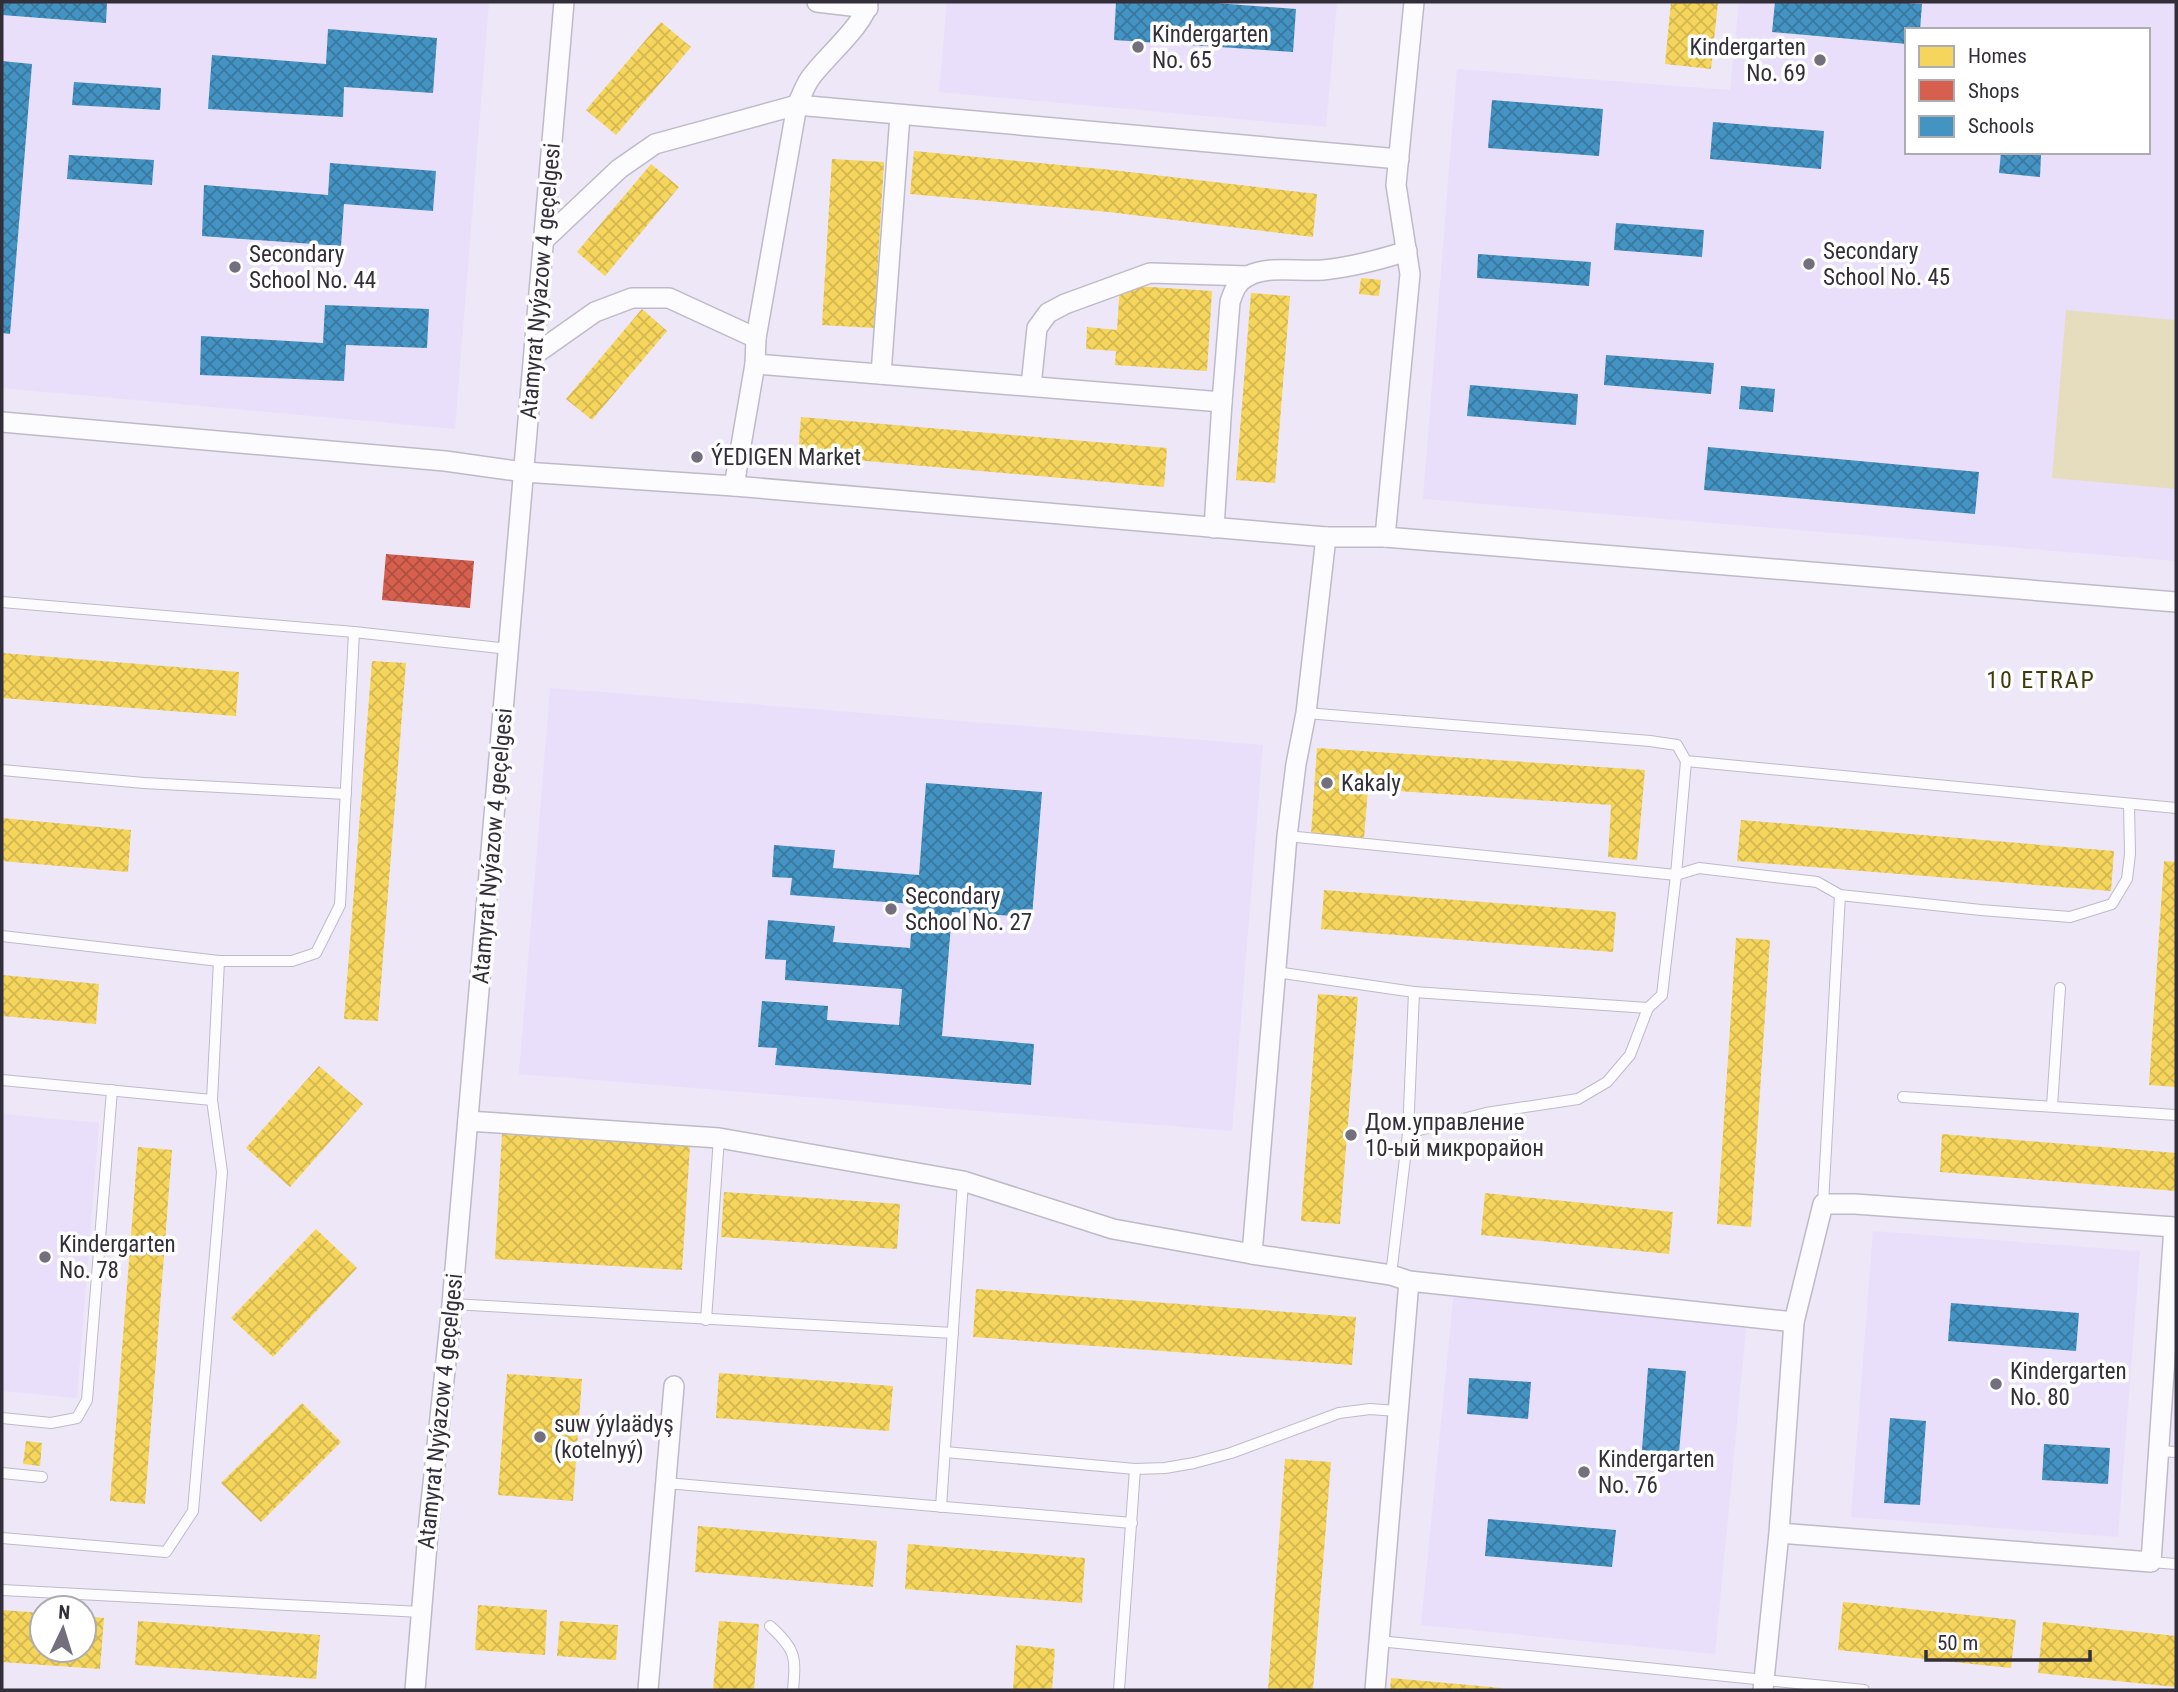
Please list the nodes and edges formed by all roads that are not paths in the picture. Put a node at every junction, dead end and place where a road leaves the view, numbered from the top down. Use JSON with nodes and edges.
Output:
{"nodes":[{"id":1,"x":564,"y":2,"type":"edge"},
{"id":2,"x":817,"y":2,"type":"edge"},
{"id":3,"x":1414,"y":2,"type":"edge"},
{"id":4,"x":868,"y":5,"type":"edge"},
{"id":5,"x":797,"y":106,"type":"junction"},
{"id":6,"x":901,"y":115,"type":"junction"},
{"id":7,"x":1399,"y":159,"type":"junction"},
{"id":8,"x":544,"y":240,"type":"junction"},
{"id":9,"x":1407,"y":251,"type":"junction"},
{"id":10,"x":1249,"y":275,"type":"junction"},
{"id":11,"x":756,"y":338,"type":"junction"},
{"id":12,"x":534,"y":355,"type":"junction"},
{"id":13,"x":755,"y":364,"type":"junction"},
{"id":14,"x":881,"y":374,"type":"junction"},
{"id":15,"x":1031,"y":386,"type":"junction"},
{"id":16,"x":1222,"y":402,"type":"junction"},
{"id":17,"x":2,"y":422,"type":"edge"},
{"id":18,"x":524,"y":472,"type":"junction"},
{"id":19,"x":734,"y":486,"type":"junction"},
{"id":20,"x":1214,"y":528,"type":"junction"},
{"id":21,"x":1326,"y":537,"type":"junction"},
{"id":22,"x":1385,"y":537,"type":"junction"},
{"id":23,"x":2,"y":602,"type":"edge"},
{"id":24,"x":2176,"y":602,"type":"edge"},
{"id":25,"x":354,"y":632,"type":"junction"},
{"id":26,"x":509,"y":649,"type":"junction"},
{"id":27,"x":1306,"y":713,"type":"junction"},
{"id":28,"x":1686,"y":761,"type":"junction"},
{"id":29,"x":2,"y":769,"type":"edge"},
{"id":30,"x":346,"y":794,"type":"junction"},
{"id":31,"x":2129,"y":804,"type":"junction"},
{"id":32,"x":2176,"y":808,"type":"edge"},
{"id":33,"x":1287,"y":836,"type":"junction"},
{"id":34,"x":1676,"y":874,"type":"junction"},
{"id":35,"x":1840,"y":895,"type":"junction"},
{"id":36,"x":2,"y":936,"type":"edge"},
{"id":37,"x":219,"y":961,"type":"junction"},
{"id":38,"x":1276,"y":972,"type":"junction"},
{"id":39,"x":2060,"y":988,"type":"dead end"},
{"id":40,"x":1414,"y":992,"type":"junction"},
{"id":41,"x":1648,"y":1008,"type":"junction"},
{"id":42,"x":2,"y":1080,"type":"edge"},
{"id":43,"x":112,"y":1090,"type":"junction"},
{"id":44,"x":1903,"y":1097,"type":"dead end"},
{"id":45,"x":212,"y":1100,"type":"junction"},
{"id":46,"x":2052,"y":1106,"type":"junction"},
{"id":47,"x":2176,"y":1115,"type":"edge"},
{"id":48,"x":468,"y":1121,"type":"junction"},
{"id":49,"x":1408,"y":1133,"type":"junction"},
{"id":50,"x":719,"y":1138,"type":"junction"},
{"id":51,"x":963,"y":1181,"type":"junction"},
{"id":52,"x":1823,"y":1204,"type":"junction"},
{"id":53,"x":2175,"y":1228,"type":"edge"},
{"id":54,"x":1252,"y":1254,"type":"junction"},
{"id":55,"x":1400,"y":1278,"type":"junction"},
{"id":56,"x":452,"y":1304,"type":"junction"},
{"id":57,"x":706,"y":1320,"type":"junction"},
{"id":58,"x":1794,"y":1322,"type":"junction"},
{"id":59,"x":953,"y":1333,"type":"junction"},
{"id":60,"x":674,"y":1386,"type":"dead end"},
{"id":61,"x":1397,"y":1410,"type":"junction"},
{"id":62,"x":2,"y":1418,"type":"edge"},
{"id":63,"x":2168,"y":1451,"type":"edge"},
{"id":64,"x":945,"y":1452,"type":"junction"},
{"id":65,"x":1135,"y":1469,"type":"junction"},
{"id":66,"x":2,"y":1473,"type":"edge"},
{"id":67,"x":41,"y":1476,"type":"dead end"},
{"id":68,"x":666,"y":1483,"type":"junction"},
{"id":69,"x":941,"y":1507,"type":"junction"},
{"id":70,"x":1132,"y":1523,"type":"junction"},
{"id":71,"x":1779,"y":1533,"type":"junction"},
{"id":72,"x":2,"y":1538,"type":"edge"},
{"id":73,"x":2151,"y":1562,"type":"junction"},
{"id":74,"x":2176,"y":1564,"type":"edge"},
{"id":75,"x":2,"y":1590,"type":"edge"},
{"id":76,"x":421,"y":1612,"type":"junction"},
{"id":77,"x":770,"y":1626,"type":"dead end"},
{"id":78,"x":1379,"y":1641,"type":"junction"},
{"id":79,"x":1764,"y":1685,"type":"edge"},
{"id":80,"x":415,"y":1690,"type":"edge"},
{"id":81,"x":648,"y":1690,"type":"edge"},
{"id":82,"x":793,"y":1690,"type":"edge"},
{"id":83,"x":1119,"y":1690,"type":"edge"},
{"id":84,"x":1375,"y":1690,"type":"edge"},
{"id":85,"x":1864,"y":1690,"type":"edge"}],
"edges":[{"from":1,"to":8,"type":"street","name":"Atamyrat Nyýazow 4 geçelgesi"},
{"from":2,"to":4,"type":"street"},
{"from":3,"to":7,"type":"street"},
{"from":4,"to":5,"type":"street"},
{"from":5,"to":6,"type":"street"},
{"from":5,"to":8,"type":"street"},
{"from":5,"to":11,"type":"street"},
{"from":6,"to":7,"type":"street"},
{"from":6,"to":14,"type":"street"},
{"from":7,"to":9,"type":"street"},
{"from":8,"to":12,"type":"street","name":"Atamyrat Nyýazow 4 geçelgesi"},
{"from":9,"to":10,"type":"street"},
{"from":9,"to":22,"type":"street"},
{"from":10,"to":15,"type":"street"},
{"from":10,"to":16,"type":"street"},
{"from":11,"to":12,"type":"street"},
{"from":11,"to":13,"type":"street"},
{"from":12,"to":18,"type":"street","name":"Atamyrat Nyýazow 4 geçelgesi"},
{"from":13,"to":14,"type":"street"},
{"from":13,"to":19,"type":"street"},
{"from":14,"to":15,"type":"street"},
{"from":15,"to":16,"type":"street"},
{"from":16,"to":20,"type":"street"},
{"from":17,"to":18,"type":"street"},
{"from":18,"to":19,"type":"street"},
{"from":18,"to":26,"type":"street","name":"Atamyrat Nyýazow 4 geçelgesi"},
{"from":19,"to":20,"type":"street"},
{"from":20,"to":21,"type":"street"},
{"from":21,"to":22,"type":"street"},
{"from":21,"to":27,"type":"street"},
{"from":22,"to":24,"type":"street"},
{"from":23,"to":25,"type":"lane"},
{"from":25,"to":26,"type":"lane"},
{"from":25,"to":30,"type":"lane"},
{"from":26,"to":48,"type":"street","name":"Atamyrat Nyýazow 4 geçelgesi"},
{"from":27,"to":28,"type":"lane"},
{"from":27,"to":33,"type":"street"},
{"from":28,"to":31,"type":"lane"},
{"from":28,"to":34,"type":"lane"},
{"from":29,"to":30,"type":"lane"},
{"from":30,"to":37,"type":"lane"},
{"from":31,"to":32,"type":"lane"},
{"from":31,"to":35,"type":"lane"},
{"from":33,"to":34,"type":"lane"},
{"from":33,"to":38,"type":"street"},
{"from":34,"to":35,"type":"lane"},
{"from":34,"to":41,"type":"lane"},
{"from":35,"to":52,"type":"lane"},
{"from":36,"to":37,"type":"lane"},
{"from":37,"to":45,"type":"lane"},
{"from":38,"to":40,"type":"lane"},
{"from":38,"to":54,"type":"street"},
{"from":39,"to":46,"type":"lane"},
{"from":40,"to":41,"type":"lane"},
{"from":40,"to":49,"type":"lane"},
{"from":41,"to":49,"type":"lane"},
{"from":42,"to":43,"type":"lane"},
{"from":43,"to":45,"type":"lane"},
{"from":43,"to":62,"type":"lane"},
{"from":44,"to":46,"type":"lane"},
{"from":45,"to":72,"type":"lane"},
{"from":46,"to":47,"type":"lane"},
{"from":48,"to":50,"type":"street"},
{"from":48,"to":56,"type":"street","name":"Atamyrat Nyýazow 4 geçelgesi"},
{"from":49,"to":55,"type":"lane"},
{"from":50,"to":51,"type":"street"},
{"from":50,"to":57,"type":"lane"},
{"from":51,"to":54,"type":"street"},
{"from":51,"to":59,"type":"lane"},
{"from":52,"to":53,"type":"street"},
{"from":52,"to":58,"type":"street"},
{"from":53,"to":63,"type":"street"},
{"from":54,"to":55,"type":"street"},
{"from":55,"to":58,"type":"street"},
{"from":55,"to":61,"type":"street"},
{"from":56,"to":57,"type":"lane"},
{"from":56,"to":76,"type":"street","name":"Atamyrat Nyýazow 4 geçelgesi"},
{"from":57,"to":59,"type":"lane"},
{"from":58,"to":71,"type":"street"},
{"from":59,"to":64,"type":"lane"},
{"from":60,"to":68,"type":"street"},
{"from":61,"to":65,"type":"lane"},
{"from":61,"to":78,"type":"street"},
{"from":63,"to":73,"type":"street"},
{"from":64,"to":65,"type":"lane"},
{"from":64,"to":69,"type":"lane"},
{"from":65,"to":70,"type":"lane"},
{"from":66,"to":67,"type":"lane"},
{"from":68,"to":69,"type":"lane"},
{"from":68,"to":81,"type":"street"},
{"from":69,"to":70,"type":"lane"},
{"from":70,"to":83,"type":"lane"},
{"from":71,"to":73,"type":"street"},
{"from":71,"to":79,"type":"street"},
{"from":73,"to":74,"type":"lane"},
{"from":75,"to":76,"type":"lane"},
{"from":76,"to":80,"type":"street","name":"Atamyrat Nyýazow 4 geçelgesi"},
{"from":77,"to":82,"type":"lane"},
{"from":78,"to":79,"type":"lane"},
{"from":78,"to":84,"type":"street"},
{"from":79,"to":85,"type":"lane"}]}
